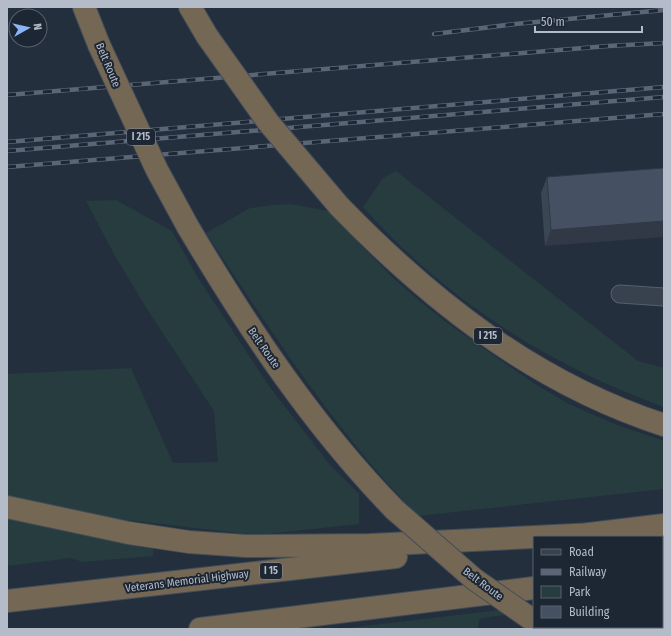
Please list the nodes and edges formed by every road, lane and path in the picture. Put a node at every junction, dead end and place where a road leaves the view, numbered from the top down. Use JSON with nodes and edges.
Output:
{"nodes":[{"id":1,"x":84,"y":7,"type":"edge"},
{"id":2,"x":190,"y":7,"type":"edge"},
{"id":3,"x":620,"y":294,"type":"dead end"},
{"id":4,"x":664,"y":296,"type":"edge"},
{"id":5,"x":664,"y":425,"type":"edge"},
{"id":6,"x":7,"y":507,"type":"edge"},
{"id":7,"x":664,"y":525,"type":"edge"},
{"id":8,"x":595,"y":534,"type":"junction"},
{"id":9,"x":554,"y":536,"type":"edge"},
{"id":10,"x":577,"y":536,"type":"edge"},
{"id":11,"x":533,"y":537,"type":"edge"},
{"id":12,"x":533,"y":541,"type":"edge"},
{"id":13,"x":533,"y":588,"type":"edge"},
{"id":14,"x":7,"y":602,"type":"edge"},
{"id":15,"x":533,"y":620,"type":"edge"},
{"id":16,"x":200,"y":629,"type":"edge"}],
"edges":[{"from":1,"to":15,"type":"highway","name":"Belt Route","number":"I 215","bridge":true},
{"from":2,"to":5,"type":"highway","number":"I 215","bridge":true},
{"from":3,"to":4,"type":"lane"},
{"from":6,"to":11,"type":"highway"},
{"from":7,"to":8,"type":"highway"},
{"from":8,"to":9,"type":"highway"},
{"from":8,"to":10,"type":"highway"},
{"from":12,"to":14,"type":"highway","name":"Veterans Memorial Highway","number":"I 15"},
{"from":13,"to":16,"type":"highway"}]}
